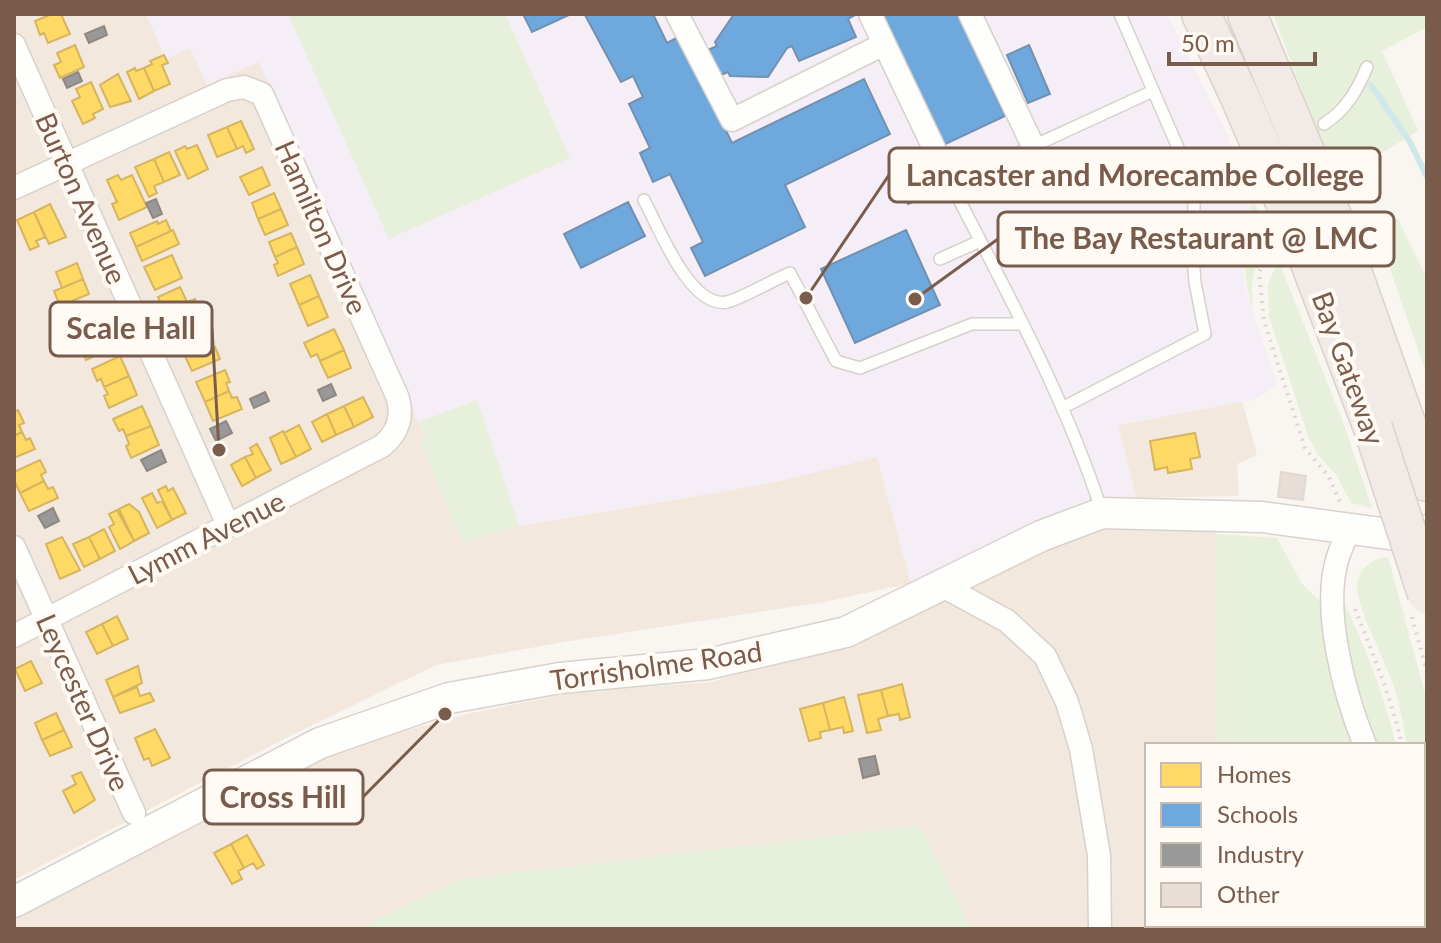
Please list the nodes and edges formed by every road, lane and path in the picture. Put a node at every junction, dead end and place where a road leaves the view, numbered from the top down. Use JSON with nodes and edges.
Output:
{"nodes":[{"id":1,"x":677,"y":14,"type":"edge"},
{"id":2,"x":870,"y":14,"type":"edge"},
{"id":3,"x":970,"y":14,"type":"edge"},
{"id":4,"x":1120,"y":14,"type":"edge"},
{"id":5,"x":1201,"y":14,"type":"edge"},
{"id":6,"x":1247,"y":14,"type":"edge"},
{"id":7,"x":884,"y":44,"type":"junction"},
{"id":8,"x":14,"y":45,"type":"edge"},
{"id":9,"x":1367,"y":67,"type":"dead end"},
{"id":10,"x":1153,"y":91,"type":"junction"},
{"id":11,"x":1324,"y":124,"type":"dead end"},
{"id":12,"x":1033,"y":146,"type":"junction"},
{"id":13,"x":1237,"y":162,"type":"dead end"},
{"id":14,"x":66,"y":164,"type":"junction"},
{"id":15,"x":1192,"y":177,"type":"junction"},
{"id":16,"x":951,"y":184,"type":"junction"},
{"id":17,"x":14,"y":188,"type":"edge"},
{"id":18,"x":644,"y":200,"type":"dead end"},
{"id":19,"x":980,"y":241,"type":"junction"},
{"id":20,"x":1283,"y":251,"type":"dead end"},
{"id":21,"x":940,"y":259,"type":"dead end"},
{"id":22,"x":1021,"y":324,"type":"junction"},
{"id":23,"x":1062,"y":408,"type":"junction"},
{"id":24,"x":393,"y":433,"type":"joint"},
{"id":25,"x":1427,"y":482,"type":"edge"},
{"id":26,"x":1102,"y":513,"type":"junction"},
{"id":27,"x":228,"y":525,"type":"junction"},
{"id":28,"x":1357,"y":530,"type":"junction"},
{"id":29,"x":1427,"y":530,"type":"edge"},
{"id":30,"x":14,"y":547,"type":"edge"},
{"id":31,"x":941,"y":585,"type":"junction"},
{"id":32,"x":1351,"y":599,"type":"dead end"},
{"id":33,"x":1418,"y":599,"type":"edge"},
{"id":34,"x":47,"y":620,"type":"junction"},
{"id":35,"x":14,"y":636,"type":"edge"},
{"id":36,"x":1427,"y":672,"type":"edge"},
{"id":37,"x":1364,"y":743,"type":"edge"},
{"id":38,"x":1402,"y":743,"type":"edge"},
{"id":39,"x":134,"y":813,"type":"dead end"},
{"id":40,"x":14,"y":902,"type":"edge"},
{"id":41,"x":1100,"y":929,"type":"edge"}],
"edges":[{"from":1,"to":7,"type":"street"},
{"from":2,"to":7,"type":"street"},
{"from":3,"to":12,"type":"street"},
{"from":4,"to":10,"type":"lane"},
{"from":5,"to":33,"type":"highway","name":"Bay Gateway","bridge":true},
{"from":6,"to":25,"type":"highway","name":"Bay Gateway"},
{"from":7,"to":16,"type":"street"},
{"from":8,"to":14,"type":"street","name":"Burton Avenue"},
{"from":9,"to":11,"type":"lane"},
{"from":10,"to":12,"type":"lane"},
{"from":10,"to":15,"type":"lane"},
{"from":12,"to":16,"type":"lane"},
{"from":13,"to":15,"type":"lane"},
{"from":14,"to":17,"type":"street"},
{"from":14,"to":24,"type":"street","name":"Hamilton Drive"},
{"from":14,"to":27,"type":"street","name":"Burton Avenue"},
{"from":15,"to":23,"type":"lane"},
{"from":16,"to":19,"type":"lane"},
{"from":18,"to":22,"type":"lane"},
{"from":19,"to":21,"type":"lane"},
{"from":19,"to":22,"type":"lane"},
{"from":20,"to":28,"type":"path"},
{"from":22,"to":23,"type":"lane"},
{"from":23,"to":26,"type":"lane"},
{"from":24,"to":27,"type":"street","name":"Lymm Avenue"},
{"from":26,"to":28,"type":"main road","name":"Torrisholme Road"},
{"from":26,"to":31,"type":"main road","name":"Torrisholme Road"},
{"from":27,"to":34,"type":"street","name":"Lymm Avenue"},
{"from":28,"to":29,"type":"main road","name":"Torrisholme Road"},
{"from":28,"to":37,"type":"street"},
{"from":30,"to":34,"type":"street","name":"Leycester Drive"},
{"from":31,"to":40,"type":"main road","name":"Torrisholme Road"},
{"from":31,"to":41,"type":"street"},
{"from":32,"to":38,"type":"path"},
{"from":33,"to":36,"type":"path"},
{"from":34,"to":35,"type":"street","name":"Lymm Avenue"},
{"from":34,"to":39,"type":"street","name":"Leycester Drive"}]}
